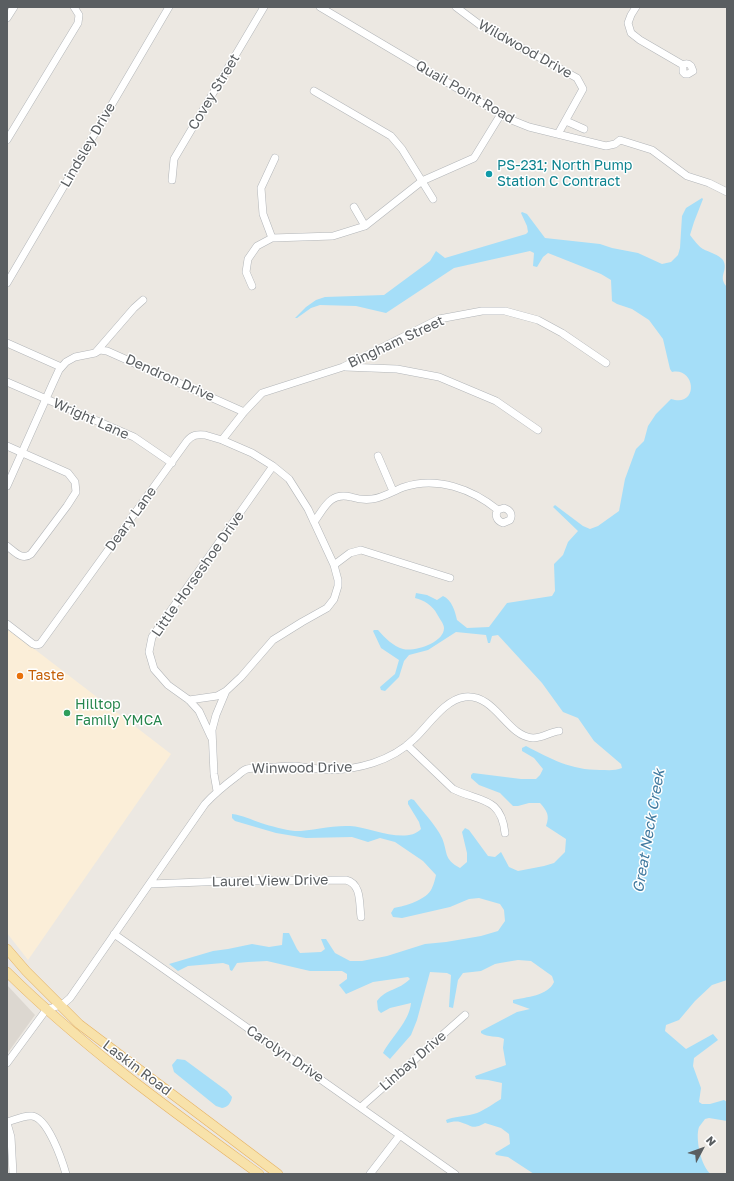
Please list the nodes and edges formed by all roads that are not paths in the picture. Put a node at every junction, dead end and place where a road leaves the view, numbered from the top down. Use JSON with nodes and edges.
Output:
{"nodes":[{"id":1,"x":14,"y":7,"type":"edge"},
{"id":2,"x":74,"y":7,"type":"edge"},
{"id":3,"x":170,"y":7,"type":"edge"},
{"id":4,"x":264,"y":7,"type":"edge"},
{"id":5,"x":320,"y":7,"type":"edge"},
{"id":6,"x":456,"y":7,"type":"edge"},
{"id":7,"x":636,"y":7,"type":"edge"},
{"id":8,"x":7,"y":18,"type":"edge"},
{"id":9,"x":683,"y":65,"type":"dead end"},
{"id":10,"x":314,"y":91,"type":"dead end"},
{"id":11,"x":501,"y":114,"type":"junction"},
{"id":12,"x":566,"y":121,"type":"junction"},
{"id":13,"x":584,"y":130,"type":"dead end"},
{"id":14,"x":558,"y":134,"type":"junction"},
{"id":15,"x":7,"y":140,"type":"edge"},
{"id":16,"x":275,"y":158,"type":"dead end"},
{"id":17,"x":172,"y":180,"type":"dead end"},
{"id":18,"x":422,"y":181,"type":"junction"},
{"id":19,"x":727,"y":192,"type":"edge"},
{"id":20,"x":433,"y":200,"type":"dead end"},
{"id":21,"x":354,"y":207,"type":"dead end"},
{"id":22,"x":366,"y":226,"type":"junction"},
{"id":23,"x":272,"y":238,"type":"junction"},
{"id":24,"x":7,"y":284,"type":"edge"},
{"id":25,"x":252,"y":286,"type":"dead end"},
{"id":26,"x":143,"y":300,"type":"dead end"},
{"id":27,"x":7,"y":343,"type":"edge"},
{"id":28,"x":95,"y":352,"type":"junction"},
{"id":29,"x":606,"y":363,"type":"dead end"},
{"id":30,"x":61,"y":367,"type":"junction"},
{"id":31,"x":343,"y":367,"type":"junction"},
{"id":32,"x":7,"y":382,"type":"edge"},
{"id":33,"x":46,"y":398,"type":"junction"},
{"id":34,"x":244,"y":412,"type":"junction"},
{"id":35,"x":538,"y":430,"type":"dead end"},
{"id":36,"x":222,"y":440,"type":"junction"},
{"id":37,"x":7,"y":446,"type":"edge"},
{"id":38,"x":22,"y":453,"type":"junction"},
{"id":39,"x":378,"y":456,"type":"dead end"},
{"id":40,"x":172,"y":463,"type":"junction"},
{"id":41,"x":273,"y":466,"type":"junction"},
{"id":42,"x":7,"y":486,"type":"edge"},
{"id":43,"x":393,"y":491,"type":"junction"},
{"id":44,"x":498,"y":510,"type":"dead end"},
{"id":45,"x":314,"y":522,"type":"junction"},
{"id":46,"x":7,"y":546,"type":"edge"},
{"id":47,"x":334,"y":565,"type":"junction"},
{"id":48,"x":450,"y":578,"type":"dead end"},
{"id":49,"x":7,"y":624,"type":"edge"},
{"id":50,"x":226,"y":691,"type":"junction"},
{"id":51,"x":189,"y":700,"type":"junction"},
{"id":52,"x":559,"y":731,"type":"dead end"},
{"id":53,"x":212,"y":739,"type":"junction"},
{"id":54,"x":407,"y":745,"type":"junction"},
{"id":55,"x":217,"y":791,"type":"junction"},
{"id":56,"x":505,"y":833,"type":"dead end"},
{"id":57,"x":150,"y":884,"type":"junction"},
{"id":58,"x":361,"y":917,"type":"dead end"},
{"id":59,"x":114,"y":934,"type":"junction"},
{"id":60,"x":7,"y":949,"type":"edge"},
{"id":61,"x":7,"y":972,"type":"edge"},
{"id":62,"x":61,"y":1006,"type":"junction"},
{"id":63,"x":46,"y":1010,"type":"junction"},
{"id":64,"x":465,"y":1015,"type":"dead end"},
{"id":65,"x":7,"y":1063,"type":"edge"},
{"id":66,"x":361,"y":1107,"type":"junction"},
{"id":67,"x":7,"y":1123,"type":"edge"},
{"id":68,"x":219,"y":1130,"type":"junction"},
{"id":69,"x":400,"y":1135,"type":"junction"},
{"id":70,"x":212,"y":1140,"type":"junction"},
{"id":71,"x":10,"y":1157,"type":"edge"},
{"id":72,"x":13,"y":1174,"type":"edge"},
{"id":73,"x":66,"y":1174,"type":"edge"},
{"id":74,"x":259,"y":1174,"type":"edge"},
{"id":75,"x":278,"y":1174,"type":"edge"},
{"id":76,"x":370,"y":1174,"type":"edge"},
{"id":77,"x":455,"y":1174,"type":"edge"}],
"edges":[{"from":1,"to":8,"type":"street"},
{"from":2,"to":15,"type":"street"},
{"from":3,"to":24,"type":"street","name":"Lindsley Drive"},
{"from":4,"to":17,"type":"street","name":"Covey Street"},
{"from":5,"to":11,"type":"street","name":"Quail Point Road"},
{"from":6,"to":12,"type":"street","name":"Wildwood Drive"},
{"from":7,"to":9,"type":"street"},
{"from":10,"to":18,"type":"street"},
{"from":11,"to":14,"type":"street","name":"Quail Point Road"},
{"from":11,"to":18,"type":"street"},
{"from":12,"to":13,"type":"street"},
{"from":12,"to":14,"type":"street"},
{"from":14,"to":19,"type":"street","name":"Quail Point Road"},
{"from":16,"to":23,"type":"street"},
{"from":18,"to":20,"type":"street"},
{"from":18,"to":22,"type":"street"},
{"from":21,"to":22,"type":"street"},
{"from":22,"to":23,"type":"street"},
{"from":23,"to":25,"type":"street"},
{"from":26,"to":28,"type":"street"},
{"from":27,"to":30,"type":"street"},
{"from":28,"to":30,"type":"street"},
{"from":28,"to":34,"type":"street","name":"Dendron Drive"},
{"from":29,"to":31,"type":"street","name":"Bingham Street"},
{"from":30,"to":33,"type":"street"},
{"from":31,"to":34,"type":"street","name":"Bingham Street"},
{"from":31,"to":35,"type":"street"},
{"from":32,"to":33,"type":"street","name":"Wright Lane"},
{"from":33,"to":38,"type":"street"},
{"from":33,"to":40,"type":"street","name":"Wright Lane"},
{"from":34,"to":36,"type":"street","name":"Bingham Street"},
{"from":36,"to":40,"type":"street","name":"Deary Lane"},
{"from":36,"to":41,"type":"street"},
{"from":37,"to":38,"type":"street"},
{"from":38,"to":42,"type":"street"},
{"from":38,"to":46,"type":"street"},
{"from":39,"to":43,"type":"street"},
{"from":40,"to":49,"type":"street","name":"Deary Lane"},
{"from":41,"to":45,"type":"street"},
{"from":41,"to":51,"type":"street","name":"Little Horseshoe Drive"},
{"from":43,"to":44,"type":"street"},
{"from":43,"to":45,"type":"street"},
{"from":45,"to":47,"type":"street"},
{"from":47,"to":48,"type":"street"},
{"from":47,"to":50,"type":"street"},
{"from":50,"to":51,"type":"street"},
{"from":50,"to":53,"type":"street"},
{"from":51,"to":53,"type":"street","name":"Little Horseshoe Drive"},
{"from":52,"to":54,"type":"street","name":"Winwood Drive"},
{"from":53,"to":55,"type":"street"},
{"from":54,"to":55,"type":"street","name":"Winwood Drive"},
{"from":54,"to":56,"type":"street"},
{"from":55,"to":57,"type":"street","name":"Winwood Drive"},
{"from":57,"to":58,"type":"street","name":"Laurel View Drive"},
{"from":57,"to":59,"type":"street","name":"Winwood Drive"},
{"from":59,"to":62,"type":"street","name":"Winwood Drive"},
{"from":59,"to":66,"type":"street","name":"Carolyn Drive"},
{"from":60,"to":62,"type":"main road","name":"Laskin Road"},
{"from":61,"to":63,"type":"main road","name":"Laskin Road"},
{"from":62,"to":63,"type":"street"},
{"from":62,"to":68,"type":"main road","name":"Laskin Road"},
{"from":63,"to":65,"type":"street"},
{"from":63,"to":70,"type":"main road","name":"Laskin Road"},
{"from":64,"to":66,"type":"street","name":"Linbay Drive"},
{"from":66,"to":69,"type":"street","name":"Carolyn Drive"},
{"from":67,"to":71,"type":"street"},
{"from":67,"to":73,"type":"street"},
{"from":68,"to":70,"type":"main road"},
{"from":68,"to":75,"type":"main road","name":"Laskin Road"},
{"from":69,"to":76,"type":"street"},
{"from":69,"to":77,"type":"street","name":"Carolyn Drive"},
{"from":70,"to":74,"type":"main road","name":"Laskin Road"},
{"from":71,"to":72,"type":"street"}]}
